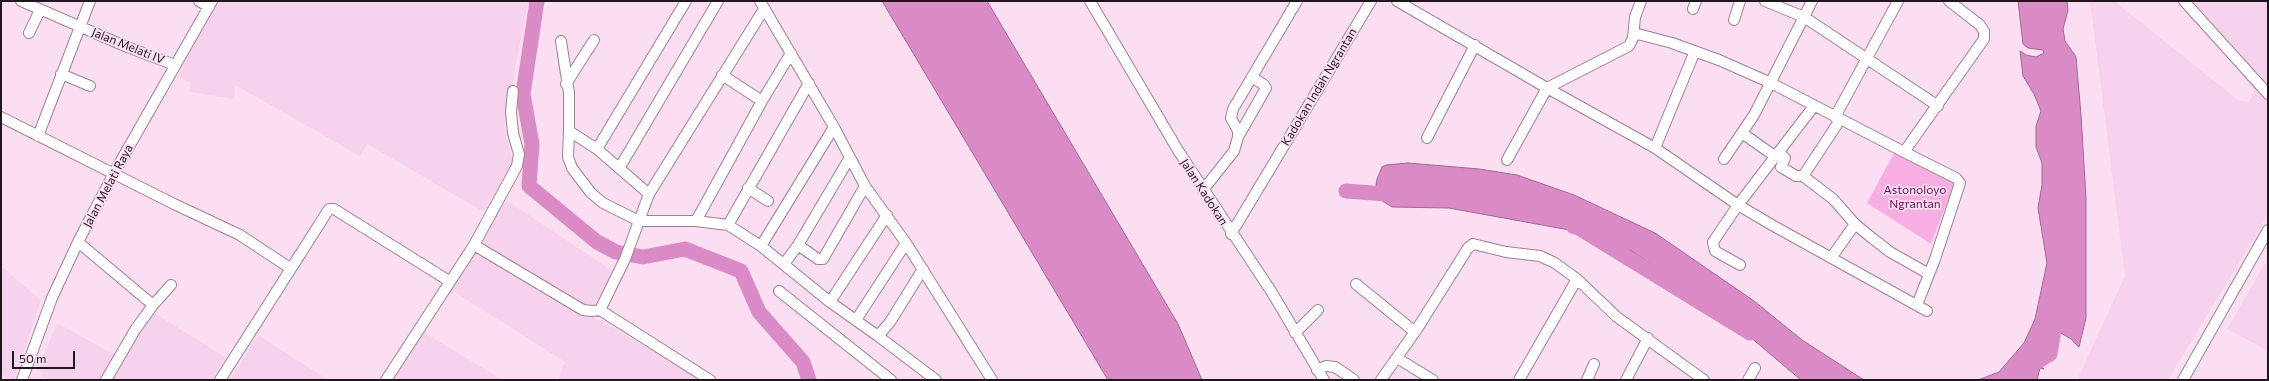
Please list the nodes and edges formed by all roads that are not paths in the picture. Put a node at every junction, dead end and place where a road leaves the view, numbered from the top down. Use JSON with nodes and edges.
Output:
{"nodes":[{"id":1,"x":21,"y":1,"type":"edge"},
{"id":2,"x":90,"y":1,"type":"edge"},
{"id":3,"x":199,"y":1,"type":"edge"},
{"id":4,"x":686,"y":1,"type":"edge"},
{"id":5,"x":718,"y":1,"type":"edge"},
{"id":6,"x":1090,"y":1,"type":"edge"},
{"id":7,"x":1297,"y":1,"type":"edge"},
{"id":8,"x":1371,"y":1,"type":"edge"},
{"id":9,"x":1397,"y":1,"type":"edge"},
{"id":10,"x":1641,"y":1,"type":"edge"},
{"id":11,"x":1740,"y":1,"type":"edge"},
{"id":12,"x":1765,"y":1,"type":"edge"},
{"id":13,"x":1812,"y":1,"type":"edge"},
{"id":14,"x":1898,"y":1,"type":"edge"},
{"id":15,"x":1949,"y":1,"type":"edge"},
{"id":16,"x":2184,"y":1,"type":"edge"},
{"id":17,"x":210,"y":4,"type":"edge"},
{"id":18,"x":762,"y":5,"type":"edge"},
{"id":19,"x":40,"y":10,"type":"junction"},
{"id":20,"x":1804,"y":17,"type":"junction"},
{"id":21,"x":1734,"y":20,"type":"dead end"},
{"id":22,"x":80,"y":26,"type":"junction"},
{"id":23,"x":29,"y":33,"type":"dead end"},
{"id":24,"x":1634,"y":33,"type":"junction"},
{"id":25,"x":594,"y":40,"type":"dead end"},
{"id":26,"x":561,"y":41,"type":"dead end"},
{"id":27,"x":1475,"y":45,"type":"junction"},
{"id":28,"x":1695,"y":51,"type":"junction"},
{"id":29,"x":791,"y":54,"type":"junction"},
{"id":30,"x":1867,"y":57,"type":"junction"},
{"id":31,"x":176,"y":66,"type":"junction"},
{"id":32,"x":60,"y":74,"type":"junction"},
{"id":33,"x":722,"y":75,"type":"junction"},
{"id":34,"x":1252,"y":77,"type":"junction"},
{"id":35,"x":809,"y":83,"type":"junction"},
{"id":36,"x":1771,"y":83,"type":"junction"},
{"id":37,"x":566,"y":84,"type":"junction"},
{"id":38,"x":90,"y":86,"type":"dead end"},
{"id":39,"x":1547,"y":88,"type":"junction"},
{"id":40,"x":513,"y":91,"type":"dead end"},
{"id":41,"x":2268,"y":94,"type":"edge"},
{"id":42,"x":762,"y":101,"type":"junction"},
{"id":43,"x":1814,"y":106,"type":"junction"},
{"id":44,"x":1938,"y":106,"type":"junction"},
{"id":45,"x":1,"y":117,"type":"edge"},
{"id":46,"x":1838,"y":119,"type":"junction"},
{"id":47,"x":834,"y":127,"type":"junction"},
{"id":48,"x":569,"y":130,"type":"junction"},
{"id":49,"x":1742,"y":134,"type":"junction"},
{"id":50,"x":38,"y":136,"type":"junction"},
{"id":51,"x":1238,"y":137,"type":"junction"},
{"id":52,"x":1427,"y":138,"type":"dead end"},
{"id":53,"x":1655,"y":148,"type":"junction"},
{"id":54,"x":597,"y":149,"type":"junction"},
{"id":55,"x":1904,"y":152,"type":"junction"},
{"id":56,"x":1778,"y":155,"type":"junction"},
{"id":57,"x":849,"y":159,"type":"junction"},
{"id":58,"x":1724,"y":159,"type":"dead end"},
{"id":59,"x":1507,"y":160,"type":"dead end"},
{"id":60,"x":620,"y":167,"type":"junction"},
{"id":61,"x":114,"y":173,"type":"junction"},
{"id":62,"x":1804,"y":176,"type":"junction"},
{"id":63,"x":865,"y":186,"type":"junction"},
{"id":64,"x":748,"y":188,"type":"junction"},
{"id":65,"x":1203,"y":190,"type":"junction"},
{"id":66,"x":649,"y":194,"type":"junction"},
{"id":67,"x":768,"y":201,"type":"dead end"},
{"id":68,"x":1738,"y":205,"type":"junction"},
{"id":69,"x":887,"y":216,"type":"junction"},
{"id":70,"x":639,"y":221,"type":"junction"},
{"id":71,"x":696,"y":221,"type":"junction"},
{"id":72,"x":1855,"y":224,"type":"junction"},
{"id":73,"x":728,"y":225,"type":"junction"},
{"id":74,"x":2268,"y":230,"type":"edge"},
{"id":75,"x":1231,"y":234,"type":"junction"},
{"id":76,"x":78,"y":242,"type":"junction"},
{"id":77,"x":906,"y":243,"type":"junction"},
{"id":78,"x":474,"y":245,"type":"junction"},
{"id":79,"x":798,"y":245,"type":"junction"},
{"id":80,"x":761,"y":246,"type":"junction"},
{"id":81,"x":1831,"y":258,"type":"junction"},
{"id":82,"x":784,"y":264,"type":"junction"},
{"id":83,"x":1740,"y":265,"type":"dead end"},
{"id":84,"x":290,"y":268,"type":"junction"},
{"id":85,"x":923,"y":269,"type":"junction"},
{"id":86,"x":1929,"y":274,"type":"junction"},
{"id":87,"x":1577,"y":279,"type":"junction"},
{"id":88,"x":449,"y":281,"type":"junction"},
{"id":89,"x":1356,"y":284,"type":"dead end"},
{"id":90,"x":171,"y":285,"type":"dead end"},
{"id":91,"x":779,"y":291,"type":"dead end"},
{"id":92,"x":830,"y":302,"type":"junction"},
{"id":93,"x":153,"y":305,"type":"junction"},
{"id":94,"x":1917,"y":305,"type":"junction"},
{"id":95,"x":600,"y":310,"type":"junction"},
{"id":96,"x":1318,"y":310,"type":"dead end"},
{"id":97,"x":1927,"y":311,"type":"dead end"},
{"id":98,"x":856,"y":320,"type":"junction"},
{"id":99,"x":1415,"y":332,"type":"junction"},
{"id":100,"x":1295,"y":333,"type":"junction"},
{"id":101,"x":878,"y":336,"type":"junction"},
{"id":102,"x":1648,"y":338,"type":"junction"},
{"id":103,"x":1397,"y":358,"type":"junction"},
{"id":104,"x":1594,"y":364,"type":"dead end"},
{"id":105,"x":1755,"y":368,"type":"dead end"},
{"id":106,"x":1317,"y":370,"type":"junction"},
{"id":107,"x":25,"y":379,"type":"edge"},
{"id":108,"x":106,"y":380,"type":"edge"},
{"id":109,"x":220,"y":380,"type":"edge"},
{"id":110,"x":386,"y":380,"type":"edge"},
{"id":111,"x":710,"y":380,"type":"edge"},
{"id":112,"x":891,"y":380,"type":"edge"},
{"id":113,"x":936,"y":380,"type":"edge"},
{"id":114,"x":992,"y":380,"type":"edge"},
{"id":115,"x":1324,"y":380,"type":"edge"},
{"id":116,"x":1354,"y":380,"type":"edge"},
{"id":117,"x":1381,"y":380,"type":"edge"},
{"id":118,"x":1433,"y":380,"type":"edge"},
{"id":119,"x":1519,"y":380,"type":"edge"},
{"id":120,"x":1587,"y":380,"type":"edge"},
{"id":121,"x":1626,"y":380,"type":"edge"},
{"id":122,"x":1704,"y":380,"type":"edge"},
{"id":123,"x":1748,"y":380,"type":"edge"},
{"id":124,"x":2183,"y":380,"type":"edge"}],
"edges":[{"from":1,"to":19,"type":"street","name":"Jalan Melati IV"},
{"from":2,"to":22,"type":"street"},
{"from":3,"to":17,"type":"street"},
{"from":4,"to":54,"type":"street"},
{"from":5,"to":60,"type":"street"},
{"from":6,"to":65,"type":"street","name":"Jalan Kadokan"},
{"from":7,"to":34,"type":"street"},
{"from":8,"to":75,"type":"street","name":"Kadokan Indah Ngrantan"},
{"from":9,"to":27,"type":"street"},
{"from":10,"to":24,"type":"street"},
{"from":11,"to":21,"type":"street"},
{"from":12,"to":20,"type":"street"},
{"from":13,"to":20,"type":"street"},
{"from":14,"to":30,"type":"street"},
{"from":15,"to":44,"type":"street"},
{"from":16,"to":41,"type":"street"},
{"from":17,"to":31,"type":"street","name":"Jalan Melati Raya"},
{"from":18,"to":29,"type":"street"},
{"from":18,"to":33,"type":"street"},
{"from":19,"to":22,"type":"street","name":"Jalan Melati IV"},
{"from":19,"to":23,"type":"street"},
{"from":20,"to":30,"type":"street"},
{"from":20,"to":36,"type":"street"},
{"from":22,"to":31,"type":"street","name":"Jalan Melati IV"},
{"from":22,"to":32,"type":"street"},
{"from":24,"to":28,"type":"street"},
{"from":24,"to":39,"type":"street"},
{"from":25,"to":37,"type":"street"},
{"from":26,"to":37,"type":"street"},
{"from":27,"to":39,"type":"street"},
{"from":27,"to":52,"type":"street"},
{"from":28,"to":36,"type":"street"},
{"from":28,"to":53,"type":"street"},
{"from":29,"to":35,"type":"street"},
{"from":29,"to":42,"type":"street"},
{"from":30,"to":44,"type":"street"},
{"from":30,"to":46,"type":"street"},
{"from":31,"to":61,"type":"street","name":"Jalan Melati Raya"},
{"from":32,"to":38,"type":"street"},
{"from":32,"to":50,"type":"street"},
{"from":33,"to":42,"type":"street"},
{"from":33,"to":66,"type":"street"},
{"from":34,"to":51,"type":"street"},
{"from":34,"to":51,"type":"street"},
{"from":35,"to":47,"type":"street"},
{"from":35,"to":64,"type":"street"},
{"from":36,"to":43,"type":"street"},
{"from":36,"to":49,"type":"street"},
{"from":37,"to":48,"type":"street"},
{"from":39,"to":53,"type":"street"},
{"from":39,"to":59,"type":"street"},
{"from":40,"to":78,"type":"street"},
{"from":42,"to":71,"type":"street"},
{"from":43,"to":46,"type":"street"},
{"from":43,"to":56,"type":"street"},
{"from":44,"to":55,"type":"street"},
{"from":45,"to":50,"type":"street"},
{"from":46,"to":55,"type":"street"},
{"from":46,"to":62,"type":"street"},
{"from":47,"to":57,"type":"street"},
{"from":47,"to":80,"type":"street"},
{"from":48,"to":54,"type":"street"},
{"from":48,"to":70,"type":"street"},
{"from":49,"to":56,"type":"street"},
{"from":49,"to":58,"type":"street"},
{"from":50,"to":61,"type":"street"},
{"from":51,"to":65,"type":"street"},
{"from":53,"to":68,"type":"street"},
{"from":54,"to":60,"type":"street"},
{"from":55,"to":86,"type":"street"},
{"from":56,"to":62,"type":"street"},
{"from":56,"to":68,"type":"street"},
{"from":57,"to":63,"type":"street"},
{"from":57,"to":79,"type":"street"},
{"from":60,"to":66,"type":"street"},
{"from":61,"to":76,"type":"street","name":"Jalan Melati Raya"},
{"from":61,"to":84,"type":"street"},
{"from":62,"to":72,"type":"street"},
{"from":63,"to":69,"type":"street"},
{"from":63,"to":79,"type":"street"},
{"from":64,"to":67,"type":"street"},
{"from":64,"to":73,"type":"street"},
{"from":65,"to":75,"type":"street","name":"Jalan Kadokan"},
{"from":66,"to":70,"type":"street"},
{"from":68,"to":81,"type":"street"},
{"from":68,"to":83,"type":"street"},
{"from":69,"to":77,"type":"street"},
{"from":69,"to":92,"type":"street"},
{"from":70,"to":71,"type":"street"},
{"from":70,"to":95,"type":"street"},
{"from":71,"to":73,"type":"street"},
{"from":72,"to":81,"type":"street"},
{"from":72,"to":86,"type":"street"},
{"from":73,"to":80,"type":"street"},
{"from":74,"to":124,"type":"street"},
{"from":75,"to":100,"type":"street","name":"Jalan Kadokan"},
{"from":76,"to":93,"type":"street"},
{"from":76,"to":107,"type":"street","name":"Jalan Melati Raya"},
{"from":77,"to":85,"type":"street"},
{"from":77,"to":98,"type":"street"},
{"from":78,"to":88,"type":"street"},
{"from":78,"to":95,"type":"street"},
{"from":79,"to":82,"type":"street"},
{"from":80,"to":82,"type":"street"},
{"from":81,"to":94,"type":"street"},
{"from":82,"to":92,"type":"street"},
{"from":84,"to":88,"type":"street"},
{"from":84,"to":109,"type":"street"},
{"from":85,"to":101,"type":"street"},
{"from":85,"to":114,"type":"street"},
{"from":86,"to":94,"type":"street"},
{"from":87,"to":99,"type":"street"},
{"from":87,"to":102,"type":"street"},
{"from":87,"to":119,"type":"street"},
{"from":88,"to":110,"type":"street"},
{"from":89,"to":99,"type":"street"},
{"from":90,"to":93,"type":"street"},
{"from":91,"to":112,"type":"street"},
{"from":92,"to":98,"type":"street"},
{"from":93,"to":108,"type":"street"},
{"from":94,"to":97,"type":"street"},
{"from":95,"to":111,"type":"street"},
{"from":96,"to":100,"type":"street"},
{"from":98,"to":101,"type":"street"},
{"from":99,"to":103,"type":"street"},
{"from":100,"to":106,"type":"street","name":"Jalan Kadokan"},
{"from":101,"to":113,"type":"street"},
{"from":102,"to":121,"type":"street"},
{"from":102,"to":122,"type":"street"},
{"from":103,"to":117,"type":"street"},
{"from":103,"to":118,"type":"street"},
{"from":104,"to":120,"type":"street"},
{"from":105,"to":123,"type":"street"},
{"from":106,"to":115,"type":"street","name":"Jalan Kadokan"},
{"from":106,"to":116,"type":"street"}]}
